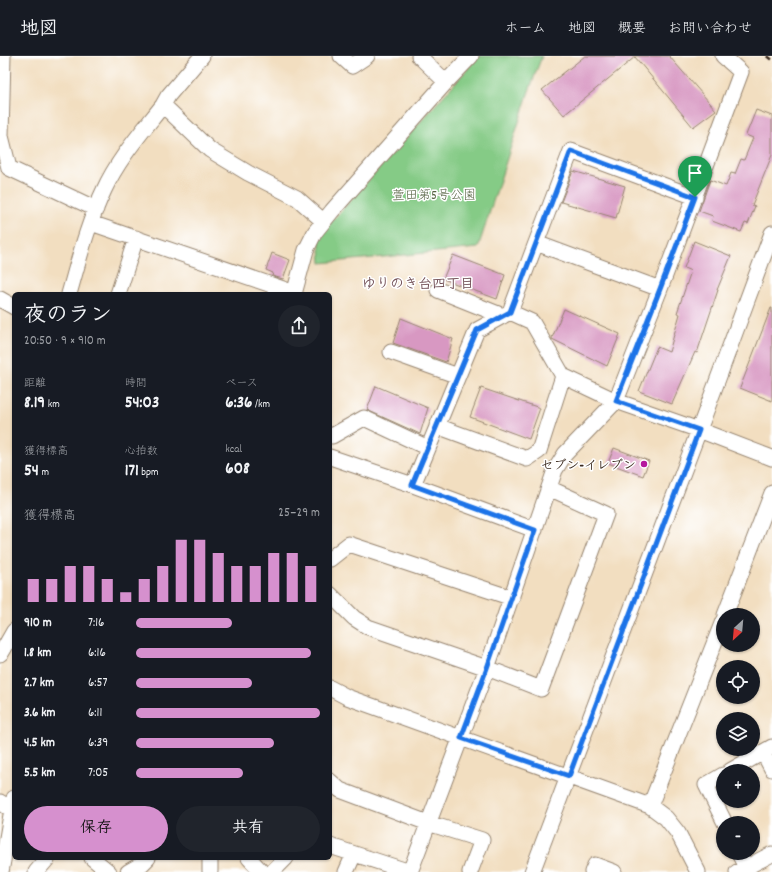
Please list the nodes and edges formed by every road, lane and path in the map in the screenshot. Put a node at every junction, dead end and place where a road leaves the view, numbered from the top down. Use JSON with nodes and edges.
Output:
{"nodes":[{"id":1,"x":3,"y":56,"type":"edge"},
{"id":2,"x":202,"y":56,"type":"edge"},
{"id":3,"x":341,"y":56,"type":"edge"},
{"id":4,"x":367,"y":56,"type":"edge"},
{"id":5,"x":419,"y":56,"type":"edge"},
{"id":6,"x":471,"y":56,"type":"edge"},
{"id":7,"x":722,"y":56,"type":"edge"},
{"id":8,"x":446,"y":82,"type":"junction"},
{"id":9,"x":163,"y":105,"type":"junction"},
{"id":10,"x":695,"y":197,"type":"junction"},
{"id":11,"x":93,"y":216,"type":"junction"},
{"id":12,"x":323,"y":221,"type":"junction"},
{"id":13,"x":772,"y":233,"type":"edge"},
{"id":14,"x":136,"y":238,"type":"junction"},
{"id":15,"x":536,"y":243,"type":"junction"},
{"id":16,"x":660,"y":289,"type":"junction"},
{"id":17,"x":438,"y":290,"type":"dead end"},
{"id":18,"x":70,"y":292,"type":"edge"},
{"id":19,"x":119,"y":292,"type":"edge"},
{"id":20,"x":288,"y":292,"type":"edge"},
{"id":21,"x":295,"y":292,"type":"edge"},
{"id":22,"x":0,"y":299,"type":"edge"},
{"id":23,"x":12,"y":306,"type":"edge"},
{"id":24,"x":507,"y":314,"type":"junction"},
{"id":25,"x":391,"y":352,"type":"dead end"},
{"id":26,"x":458,"y":376,"type":"junction"},
{"id":27,"x":563,"y":376,"type":"junction"},
{"id":28,"x":616,"y":401,"type":"junction"},
{"id":29,"x":437,"y":426,"type":"junction"},
{"id":30,"x":699,"y":430,"type":"junction"},
{"id":31,"x":332,"y":436,"type":"edge"},
{"id":32,"x":428,"y":448,"type":"junction"},
{"id":33,"x":332,"y":458,"type":"edge"},
{"id":34,"x":772,"y":458,"type":"edge"},
{"id":35,"x":412,"y":485,"type":"junction"},
{"id":36,"x":549,"y":488,"type":"junction"},
{"id":37,"x":772,"y":493,"type":"edge"},
{"id":38,"x":535,"y":530,"type":"junction"},
{"id":39,"x":332,"y":557,"type":"edge"},
{"id":40,"x":332,"y":596,"type":"edge"},
{"id":41,"x":512,"y":598,"type":"junction"},
{"id":42,"x":728,"y":608,"type":"edge"},
{"id":43,"x":12,"y":637,"type":"edge"},
{"id":44,"x":716,"y":639,"type":"edge"},
{"id":45,"x":5,"y":655,"type":"edge"},
{"id":46,"x":487,"y":668,"type":"junction"},
{"id":47,"x":332,"y":689,"type":"edge"},
{"id":48,"x":461,"y":738,"type":"junction"},
{"id":49,"x":768,"y":749,"type":"edge"},
{"id":50,"x":742,"y":764,"type":"edge"},
{"id":51,"x":772,"y":769,"type":"edge"},
{"id":52,"x":569,"y":776,"type":"junction"},
{"id":53,"x":716,"y":779,"type":"edge"},
{"id":54,"x":332,"y":783,"type":"edge"},
{"id":55,"x":9,"y":803,"type":"edge"},
{"id":56,"x":716,"y":805,"type":"edge"},
{"id":57,"x":650,"y":806,"type":"junction"},
{"id":58,"x":428,"y":823,"type":"junction"},
{"id":59,"x":332,"y":847,"type":"edge"},
{"id":60,"x":354,"y":854,"type":"junction"},
{"id":61,"x":772,"y":854,"type":"edge"},
{"id":62,"x":46,"y":860,"type":"edge"},
{"id":63,"x":94,"y":860,"type":"edge"},
{"id":64,"x":146,"y":860,"type":"edge"},
{"id":65,"x":210,"y":860,"type":"edge"},
{"id":66,"x":251,"y":860,"type":"edge"},
{"id":67,"x":284,"y":860,"type":"edge"},
{"id":68,"x":741,"y":860,"type":"edge"},
{"id":69,"x":744,"y":870,"type":"edge"},
{"id":70,"x":1,"y":872,"type":"edge"},
{"id":71,"x":36,"y":872,"type":"edge"},
{"id":72,"x":109,"y":872,"type":"edge"},
{"id":73,"x":128,"y":872,"type":"edge"},
{"id":74,"x":210,"y":872,"type":"edge"},
{"id":75,"x":262,"y":872,"type":"edge"},
{"id":76,"x":272,"y":872,"type":"edge"},
{"id":77,"x":346,"y":872,"type":"edge"},
{"id":78,"x":410,"y":872,"type":"edge"},
{"id":79,"x":470,"y":872,"type":"edge"},
{"id":80,"x":532,"y":872,"type":"edge"},
{"id":81,"x":592,"y":872,"type":"edge"},
{"id":82,"x":614,"y":872,"type":"edge"},
{"id":83,"x":698,"y":872,"type":"edge"}],
"edges":[{"from":1,"to":11,"type":"street"},
{"from":2,"to":9,"type":"street"},
{"from":3,"to":4,"type":"street"},
{"from":5,"to":8,"type":"street"},
{"from":6,"to":8,"type":"street"},
{"from":7,"to":10,"type":"street"},
{"from":8,"to":12,"type":"street"},
{"from":9,"to":11,"type":"street"},
{"from":9,"to":12,"type":"street"},
{"from":10,"to":15,"type":"street"},
{"from":10,"to":16,"type":"street"},
{"from":11,"to":14,"type":"street"},
{"from":11,"to":18,"type":"street"},
{"from":12,"to":21,"type":"street"},
{"from":13,"to":30,"type":"street"},
{"from":14,"to":19,"type":"street"},
{"from":14,"to":20,"type":"street"},
{"from":15,"to":16,"type":"street"},
{"from":15,"to":24,"type":"street"},
{"from":16,"to":28,"type":"street"},
{"from":17,"to":24,"type":"street"},
{"from":22,"to":23,"type":"street"},
{"from":24,"to":26,"type":"street"},
{"from":24,"to":27,"type":"street"},
{"from":25,"to":26,"type":"street"},
{"from":26,"to":29,"type":"street"},
{"from":27,"to":28,"type":"street"},
{"from":27,"to":29,"type":"street"},
{"from":28,"to":30,"type":"street"},
{"from":28,"to":36,"type":"street"},
{"from":29,"to":32,"type":"street"},
{"from":30,"to":34,"type":"street"},
{"from":30,"to":52,"type":"street"},
{"from":31,"to":32,"type":"street"},
{"from":32,"to":35,"type":"street"},
{"from":33,"to":35,"type":"street"},
{"from":35,"to":38,"type":"street"},
{"from":36,"to":38,"type":"street"},
{"from":36,"to":46,"type":"street"},
{"from":37,"to":42,"type":"street"},
{"from":38,"to":41,"type":"street"},
{"from":39,"to":41,"type":"street"},
{"from":40,"to":46,"type":"street"},
{"from":41,"to":46,"type":"street"},
{"from":43,"to":45,"type":"street"},
{"from":44,"to":57,"type":"street"},
{"from":46,"to":48,"type":"street"},
{"from":47,"to":48,"type":"street"},
{"from":48,"to":52,"type":"street"},
{"from":48,"to":58,"type":"street"},
{"from":49,"to":50,"type":"street"},
{"from":49,"to":51,"type":"street"},
{"from":52,"to":57,"type":"street"},
{"from":52,"to":80,"type":"street"},
{"from":53,"to":56,"type":"street"},
{"from":54,"to":58,"type":"street"},
{"from":55,"to":70,"type":"street"},
{"from":57,"to":83,"type":"street"},
{"from":58,"to":78,"type":"street"},
{"from":58,"to":79,"type":"street"},
{"from":59,"to":60,"type":"street"},
{"from":60,"to":77,"type":"street"},
{"from":60,"to":78,"type":"street"},
{"from":61,"to":69,"type":"street"},
{"from":62,"to":71,"type":"street"},
{"from":63,"to":72,"type":"street"},
{"from":64,"to":73,"type":"street"},
{"from":65,"to":74,"type":"street"},
{"from":66,"to":75,"type":"street"},
{"from":67,"to":76,"type":"street"},
{"from":68,"to":69,"type":"street"},
{"from":81,"to":82,"type":"street"}]}
